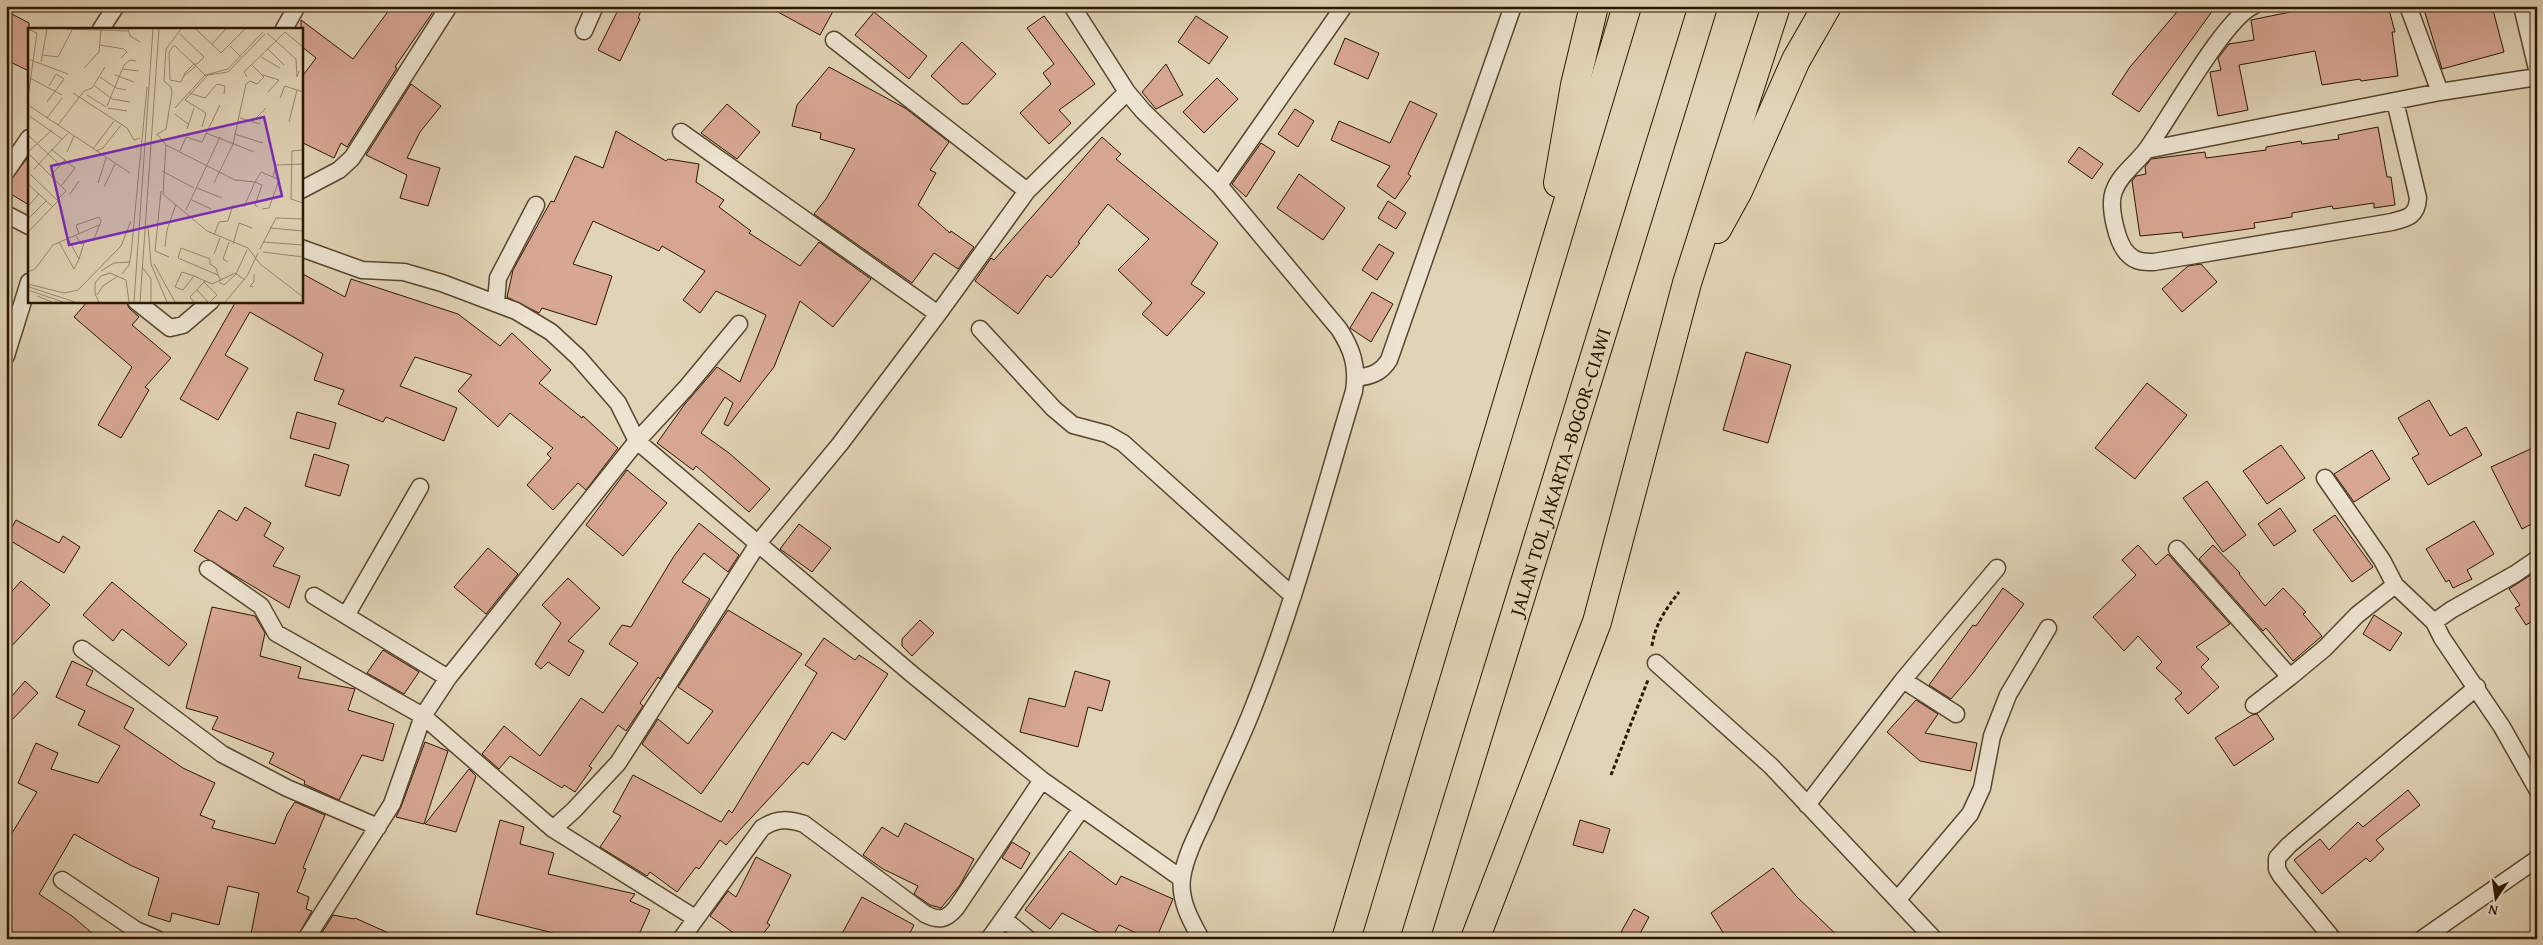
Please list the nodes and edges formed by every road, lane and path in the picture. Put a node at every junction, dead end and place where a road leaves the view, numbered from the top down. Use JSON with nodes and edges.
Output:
{"nodes":[{"id":1,"x":116,"y":6,"type":"edge"},
{"id":2,"x":297,"y":6,"type":"edge"},
{"id":3,"x":449,"y":6,"type":"edge"},
{"id":4,"x":595,"y":6,"type":"edge"},
{"id":5,"x":1072,"y":6,"type":"edge"},
{"id":6,"x":1344,"y":6,"type":"edge"},
{"id":7,"x":1513,"y":6,"type":"edge"},
{"id":8,"x":1594,"y":6,"type":"edge"},
{"id":9,"x":1628,"y":6,"type":"edge"},
{"id":10,"x":1703,"y":6,"type":"edge"},
{"id":11,"x":1776,"y":6,"type":"edge"},
{"id":12,"x":1828,"y":6,"type":"edge"},
{"id":13,"x":2253,"y":6,"type":"edge"},
{"id":14,"x":2408,"y":6,"type":"edge"},
{"id":15,"x":2522,"y":6,"type":"edge"},
{"id":16,"x":102,"y":28,"type":"edge"},
{"id":17,"x":285,"y":28,"type":"edge"},
{"id":18,"x":584,"y":31,"type":"dead end"},
{"id":19,"x":834,"y":40,"type":"dead end"},
{"id":20,"x":2537,"y":69,"type":"edge"},
{"id":21,"x":2537,"y":77,"type":"edge"},
{"id":22,"x":1127,"y":92,"type":"junction"},
{"id":23,"x":2440,"y":92,"type":"junction"},
{"id":24,"x":2396,"y":101,"type":"junction"},
{"id":25,"x":681,"y":132,"type":"dead end"},
{"id":26,"x":28,"y":139,"type":"edge"},
{"id":27,"x":2146,"y":150,"type":"junction"},
{"id":28,"x":6,"y":172,"type":"edge"},
{"id":29,"x":1219,"y":185,"type":"junction"},
{"id":30,"x":302,"y":189,"type":"edge"},
{"id":31,"x":1027,"y":191,"type":"junction"},
{"id":32,"x":536,"y":205,"type":"dead end"},
{"id":33,"x":6,"y":214,"type":"edge"},
{"id":34,"x":28,"y":225,"type":"edge"},
{"id":35,"x":302,"y":248,"type":"edge"},
{"id":36,"x":1687,"y":283,"type":"junction"},
{"id":37,"x":28,"y":285,"type":"edge"},
{"id":38,"x":1539,"y":298,"type":"junction"},
{"id":39,"x":137,"y":302,"type":"edge"},
{"id":40,"x":210,"y":302,"type":"edge"},
{"id":41,"x":496,"y":302,"type":"junction"},
{"id":42,"x":938,"y":314,"type":"junction"},
{"id":43,"x":739,"y":324,"type":"dead end"},
{"id":44,"x":980,"y":329,"type":"dead end"},
{"id":45,"x":6,"y":356,"type":"edge"},
{"id":46,"x":1356,"y":378,"type":"junction"},
{"id":47,"x":637,"y":440,"type":"junction"},
{"id":48,"x":2325,"y":478,"type":"dead end"},
{"id":49,"x":420,"y":487,"type":"dead end"},
{"id":50,"x":759,"y":542,"type":"junction"},
{"id":51,"x":2176,"y":548,"type":"dead end"},
{"id":52,"x":2537,"y":559,"type":"edge"},
{"id":53,"x":1997,"y":568,"type":"dead end"},
{"id":54,"x":208,"y":569,"type":"dead end"},
{"id":55,"x":2395,"y":584,"type":"junction"},
{"id":56,"x":1680,"y":592,"type":"dead end"},
{"id":57,"x":314,"y":596,"type":"dead end"},
{"id":58,"x":1293,"y":596,"type":"junction"},
{"id":59,"x":347,"y":614,"type":"junction"},
{"id":60,"x":2436,"y":626,"type":"junction"},
{"id":61,"x":2048,"y":628,"type":"dead end"},
{"id":62,"x":82,"y":649,"type":"dead end"},
{"id":63,"x":1655,"y":663,"type":"junction"},
{"id":64,"x":2290,"y":677,"type":"junction"},
{"id":65,"x":448,"y":678,"type":"junction"},
{"id":66,"x":1902,"y":680,"type":"junction"},
{"id":67,"x":2477,"y":687,"type":"junction"},
{"id":68,"x":2254,"y":705,"type":"dead end"},
{"id":69,"x":1956,"y":714,"type":"dead end"},
{"id":70,"x":423,"y":716,"type":"junction"},
{"id":71,"x":1611,"y":775,"type":"dead end"},
{"id":72,"x":1042,"y":780,"type":"junction"},
{"id":73,"x":2537,"y":789,"type":"edge"},
{"id":74,"x":1807,"y":805,"type":"junction"},
{"id":75,"x":1082,"y":808,"type":"junction"},
{"id":76,"x":378,"y":827,"type":"junction"},
{"id":77,"x":553,"y":829,"type":"junction"},
{"id":78,"x":2537,"y":859,"type":"edge"},
{"id":79,"x":1182,"y":879,"type":"junction"},
{"id":80,"x":62,"y":880,"type":"dead end"},
{"id":81,"x":1898,"y":899,"type":"junction"},
{"id":82,"x":694,"y":918,"type":"junction"},
{"id":83,"x":1004,"y":919,"type":"junction"},
{"id":84,"x":132,"y":934,"type":"edge"},
{"id":85,"x":2432,"y":936,"type":"edge"},
{"id":86,"x":157,"y":939,"type":"edge"},
{"id":87,"x":306,"y":939,"type":"edge"},
{"id":88,"x":681,"y":939,"type":"edge"},
{"id":89,"x":989,"y":939,"type":"edge"},
{"id":90,"x":1028,"y":939,"type":"edge"},
{"id":91,"x":1200,"y":939,"type":"edge"},
{"id":92,"x":1346,"y":939,"type":"edge"},
{"id":93,"x":1415,"y":939,"type":"edge"},
{"id":94,"x":1475,"y":939,"type":"edge"},
{"id":95,"x":1934,"y":939,"type":"edge"},
{"id":96,"x":2333,"y":939,"type":"edge"}],
"edges":[{"from":1,"to":16,"type":"street"},
{"from":2,"to":17,"type":"street"},
{"from":3,"to":30,"type":"street"},
{"from":4,"to":18,"type":"street"},
{"from":5,"to":22,"type":"street"},
{"from":6,"to":29,"type":"street"},
{"from":7,"to":46,"type":"street"},
{"from":8,"to":38,"type":"highway"},
{"from":9,"to":38,"type":"highway"},
{"from":10,"to":93,"type":"highway","name":"JALAN TOL JAKARTA–BOGOR–CIAWI"},
{"from":11,"to":36,"type":"highway"},
{"from":12,"to":36,"type":"highway"},
{"from":13,"to":27,"type":"street"},
{"from":14,"to":23,"type":"street"},
{"from":15,"to":20,"type":"street"},
{"from":19,"to":31,"type":"street"},
{"from":21,"to":23,"type":"street"},
{"from":22,"to":29,"type":"street"},
{"from":22,"to":31,"type":"street"},
{"from":23,"to":24,"type":"street"},
{"from":24,"to":27,"type":"street"},
{"from":24,"to":27,"type":"street"},
{"from":25,"to":42,"type":"street"},
{"from":26,"to":28,"type":"street"},
{"from":29,"to":46,"type":"street"},
{"from":31,"to":42,"type":"street"},
{"from":32,"to":41,"type":"street"},
{"from":33,"to":34,"type":"street"},
{"from":35,"to":41,"type":"street"},
{"from":36,"to":94,"type":"highway"},
{"from":37,"to":45,"type":"street"},
{"from":38,"to":92,"type":"highway"},
{"from":39,"to":40,"type":"street"},
{"from":41,"to":47,"type":"street"},
{"from":42,"to":50,"type":"street"},
{"from":43,"to":47,"type":"street"},
{"from":44,"to":58,"type":"street"},
{"from":46,"to":58,"type":"street"},
{"from":47,"to":50,"type":"street"},
{"from":47,"to":65,"type":"street"},
{"from":48,"to":55,"type":"street"},
{"from":49,"to":59,"type":"street"},
{"from":50,"to":72,"type":"street"},
{"from":50,"to":77,"type":"street"},
{"from":51,"to":64,"type":"street"},
{"from":52,"to":60,"type":"street"},
{"from":53,"to":66,"type":"street"},
{"from":54,"to":70,"type":"street"},
{"from":55,"to":60,"type":"street"},
{"from":55,"to":64,"type":"street"},
{"from":56,"to":63,"type":"path"},
{"from":57,"to":59,"type":"street"},
{"from":58,"to":79,"type":"street"},
{"from":59,"to":65,"type":"street"},
{"from":60,"to":67,"type":"street"},
{"from":61,"to":81,"type":"street"},
{"from":62,"to":76,"type":"street"},
{"from":63,"to":71,"type":"path"},
{"from":63,"to":74,"type":"street"},
{"from":64,"to":68,"type":"street"},
{"from":65,"to":70,"type":"street"},
{"from":66,"to":69,"type":"street"},
{"from":66,"to":74,"type":"street"},
{"from":67,"to":73,"type":"street"},
{"from":67,"to":96,"type":"street"},
{"from":70,"to":76,"type":"street"},
{"from":70,"to":77,"type":"street"},
{"from":72,"to":75,"type":"street"},
{"from":72,"to":82,"type":"street"},
{"from":74,"to":81,"type":"street"},
{"from":75,"to":79,"type":"street"},
{"from":75,"to":83,"type":"street"},
{"from":76,"to":87,"type":"street"},
{"from":77,"to":82,"type":"street"},
{"from":78,"to":85,"type":"street"},
{"from":79,"to":91,"type":"street"},
{"from":80,"to":84,"type":"street"},
{"from":81,"to":95,"type":"street"},
{"from":82,"to":88,"type":"street"},
{"from":83,"to":89,"type":"street"},
{"from":83,"to":90,"type":"street"},
{"from":84,"to":86,"type":"street"}]}
